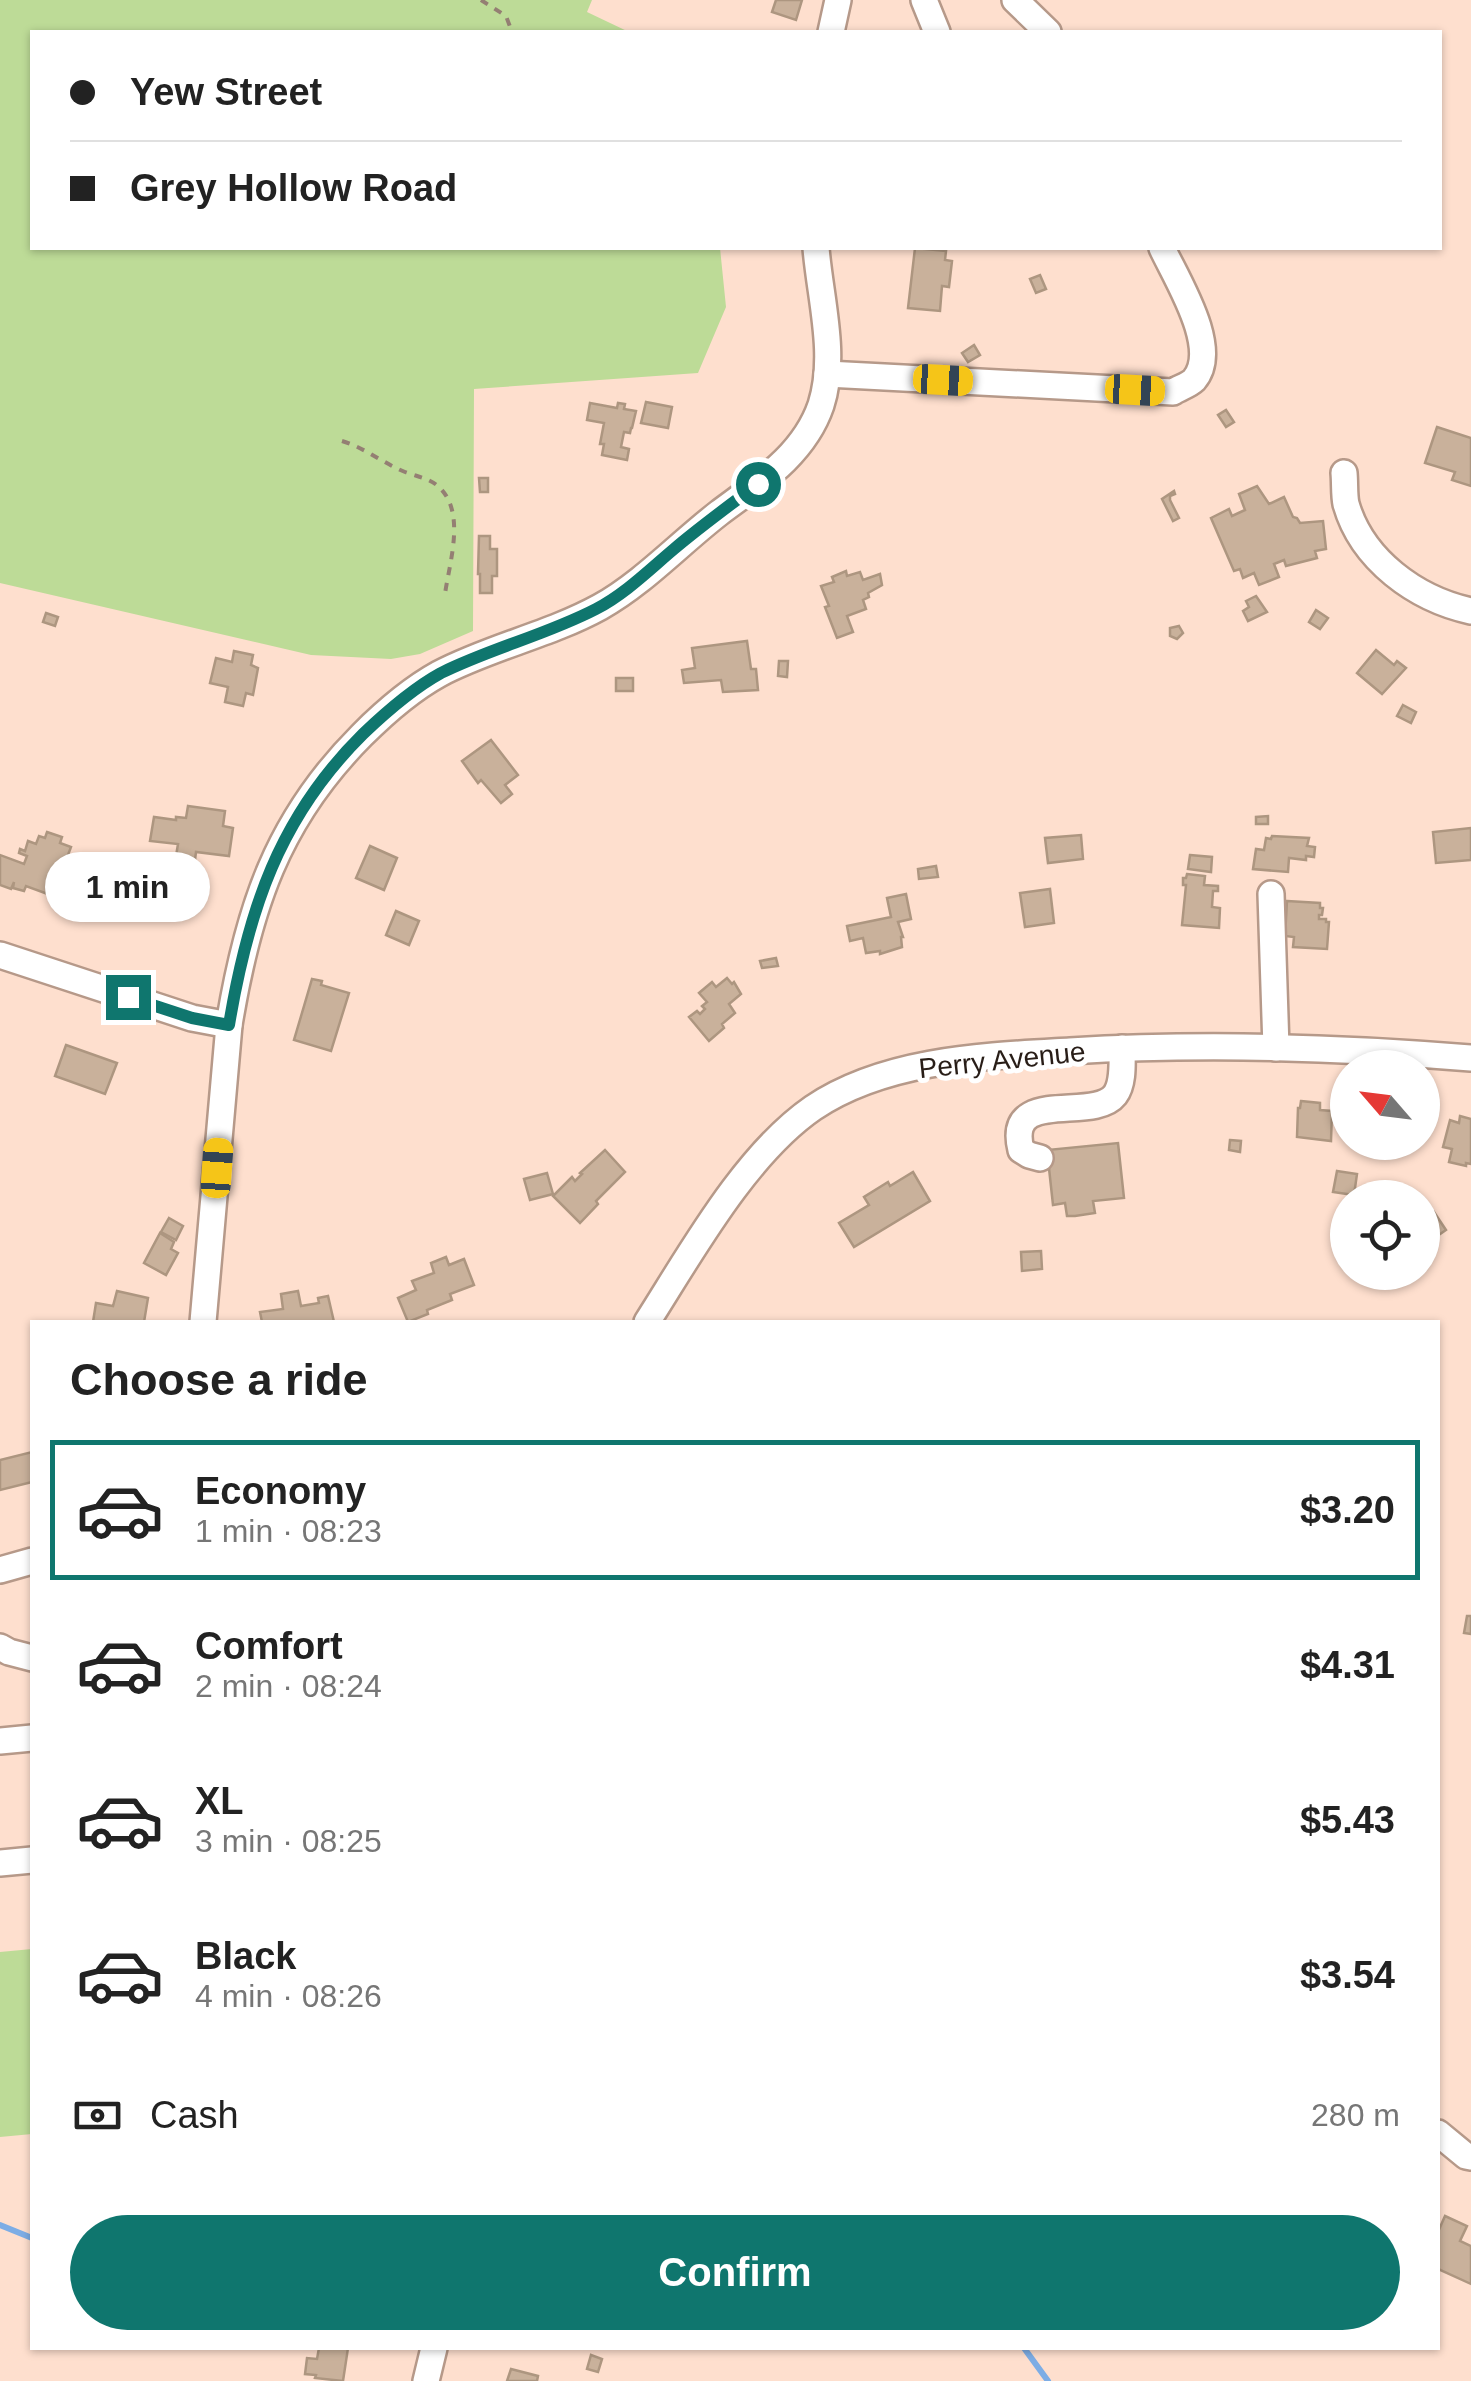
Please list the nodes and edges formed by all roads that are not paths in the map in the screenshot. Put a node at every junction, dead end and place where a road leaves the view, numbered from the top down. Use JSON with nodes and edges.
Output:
{"nodes":[{"id":1,"x":838,"y":0,"type":"edge"},
{"id":2,"x":924,"y":0,"type":"edge"},
{"id":3,"x":1015,"y":0,"type":"edge"},
{"id":4,"x":831,"y":30,"type":"edge"},
{"id":5,"x":936,"y":30,"type":"edge"},
{"id":6,"x":1046,"y":30,"type":"edge"},
{"id":7,"x":816,"y":250,"type":"edge"},
{"id":8,"x":1163,"y":250,"type":"edge"},
{"id":9,"x":827,"y":374,"type":"junction"},
{"id":10,"x":1344,"y":473,"type":"dead end"},
{"id":11,"x":1471,"y":610,"type":"edge"},
{"id":12,"x":1271,"y":894,"type":"dead end"},
{"id":13,"x":0,"y":954,"type":"edge"},
{"id":14,"x":229,"y":1025,"type":"junction"},
{"id":15,"x":1122,"y":1048,"type":"junction"},
{"id":16,"x":1276,"y":1048,"type":"junction"},
{"id":17,"x":1471,"y":1058,"type":"edge"},
{"id":18,"x":1040,"y":1158,"type":"dead end"},
{"id":19,"x":203,"y":1320,"type":"edge"},
{"id":20,"x":648,"y":1320,"type":"edge"},
{"id":21,"x":30,"y":1562,"type":"edge"},
{"id":22,"x":0,"y":1570,"type":"edge"},
{"id":23,"x":0,"y":1646,"type":"edge"},
{"id":24,"x":30,"y":1657,"type":"edge"},
{"id":25,"x":30,"y":1738,"type":"edge"},
{"id":26,"x":0,"y":1741,"type":"edge"},
{"id":27,"x":30,"y":1860,"type":"edge"},
{"id":28,"x":0,"y":1863,"type":"edge"},
{"id":29,"x":1440,"y":2134,"type":"edge"},
{"id":30,"x":1471,"y":2157,"type":"edge"},
{"id":31,"x":434,"y":2350,"type":"edge"},
{"id":32,"x":426,"y":2381,"type":"edge"}],
"edges":[{"from":1,"to":4,"type":"street"},
{"from":2,"to":5,"type":"street"},
{"from":3,"to":6,"type":"street"},
{"from":7,"to":9,"type":"street"},
{"from":8,"to":9,"type":"street"},
{"from":9,"to":14,"type":"street"},
{"from":10,"to":11,"type":"street"},
{"from":12,"to":16,"type":"street"},
{"from":13,"to":14,"type":"street"},
{"from":14,"to":19,"type":"street"},
{"from":15,"to":16,"type":"street","name":"Perry Avenue"},
{"from":15,"to":18,"type":"street"},
{"from":15,"to":20,"type":"street","name":"Perry Avenue"},
{"from":16,"to":17,"type":"street","name":"Perry Avenue"},
{"from":21,"to":22,"type":"street"},
{"from":23,"to":24,"type":"street"},
{"from":25,"to":26,"type":"street"},
{"from":27,"to":28,"type":"street"},
{"from":29,"to":30,"type":"street"},
{"from":31,"to":32,"type":"street"}]}
